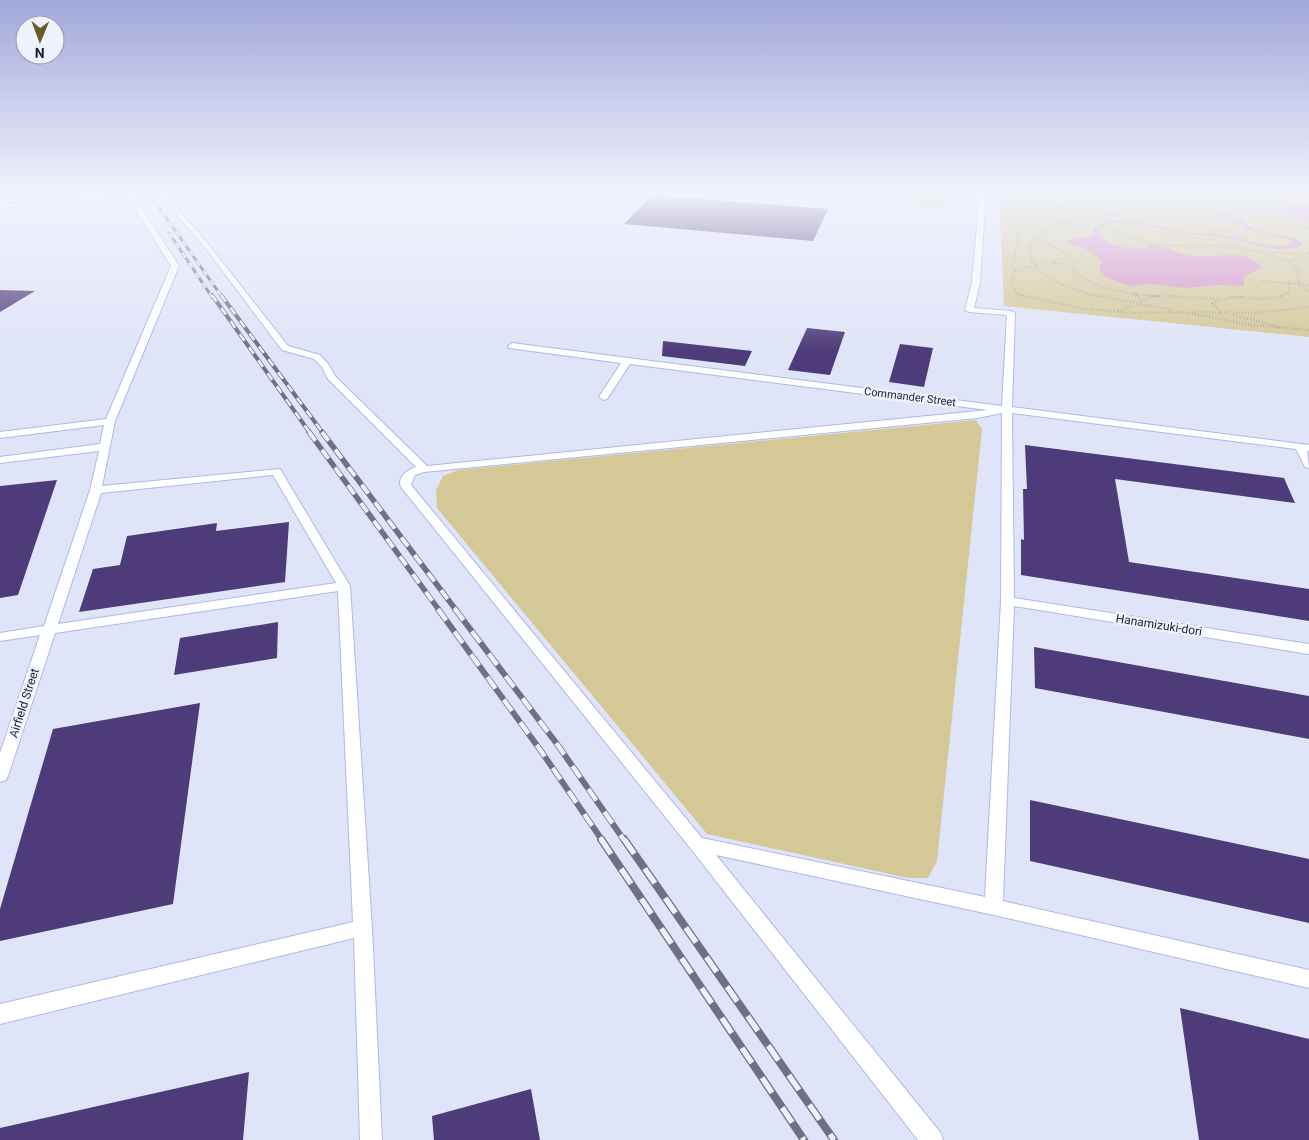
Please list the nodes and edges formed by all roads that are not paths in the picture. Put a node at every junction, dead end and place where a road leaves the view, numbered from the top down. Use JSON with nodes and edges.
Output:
{"nodes":[{"id":1,"x":162,"y":245,"type":"edge"},
{"id":2,"x":206,"y":245,"type":"edge"},
{"id":3,"x":979,"y":245,"type":"edge"},
{"id":4,"x":512,"y":346,"type":"dead end"},
{"id":5,"x":628,"y":361,"type":"junction"},
{"id":6,"x":604,"y":397,"type":"dead end"},
{"id":7,"x":1007,"y":409,"type":"junction"},
{"id":8,"x":110,"y":420,"type":"junction"},
{"id":9,"x":0,"y":435,"type":"edge"},
{"id":10,"x":104,"y":447,"type":"junction"},
{"id":11,"x":1304,"y":448,"type":"edge"},
{"id":12,"x":0,"y":460,"type":"edge"},
{"id":13,"x":1309,"y":466,"type":"edge"},
{"id":14,"x":424,"y":469,"type":"junction"},
{"id":15,"x":96,"y":490,"type":"junction"},
{"id":16,"x":344,"y":586,"type":"junction"},
{"id":17,"x":1008,"y":601,"type":"junction"},
{"id":18,"x":49,"y":629,"type":"junction"},
{"id":19,"x":0,"y":637,"type":"edge"},
{"id":20,"x":1309,"y":649,"type":"edge"},
{"id":21,"x":0,"y":776,"type":"edge"},
{"id":22,"x":696,"y":844,"type":"junction"},
{"id":23,"x":994,"y":907,"type":"junction"},
{"id":24,"x":363,"y":928,"type":"junction"},
{"id":25,"x":1309,"y":979,"type":"edge"},
{"id":26,"x":0,"y":1014,"type":"edge"},
{"id":27,"x":372,"y":1140,"type":"edge"},
{"id":28,"x":932,"y":1140,"type":"edge"}],
"edges":[{"from":1,"to":8,"type":"lane","name":"Airfield Street"},
{"from":2,"to":14,"type":"lane"},
{"from":3,"to":7,"type":"lane"},
{"from":4,"to":5,"type":"lane","name":"Commander Street"},
{"from":5,"to":6,"type":"lane"},
{"from":5,"to":7,"type":"lane","name":"Commander Street"},
{"from":7,"to":11,"type":"lane","name":"Commander Street"},
{"from":7,"to":14,"type":"lane"},
{"from":7,"to":17,"type":"lane"},
{"from":8,"to":9,"type":"lane"},
{"from":8,"to":10,"type":"lane","name":"Airfield Street"},
{"from":10,"to":12,"type":"lane"},
{"from":10,"to":15,"type":"lane","name":"Airfield Street"},
{"from":11,"to":13,"type":"lane"},
{"from":14,"to":22,"type":"lane"},
{"from":15,"to":16,"type":"lane"},
{"from":15,"to":18,"type":"lane","name":"Airfield Street"},
{"from":16,"to":18,"type":"lane"},
{"from":16,"to":24,"type":"lane"},
{"from":17,"to":20,"type":"lane","name":"Hanamizuki-dori"},
{"from":17,"to":23,"type":"lane"},
{"from":18,"to":19,"type":"lane"},
{"from":18,"to":21,"type":"lane","name":"Airfield Street"},
{"from":22,"to":23,"type":"lane"},
{"from":22,"to":28,"type":"lane"},
{"from":23,"to":25,"type":"lane"},
{"from":24,"to":26,"type":"lane"},
{"from":24,"to":27,"type":"lane"}]}
